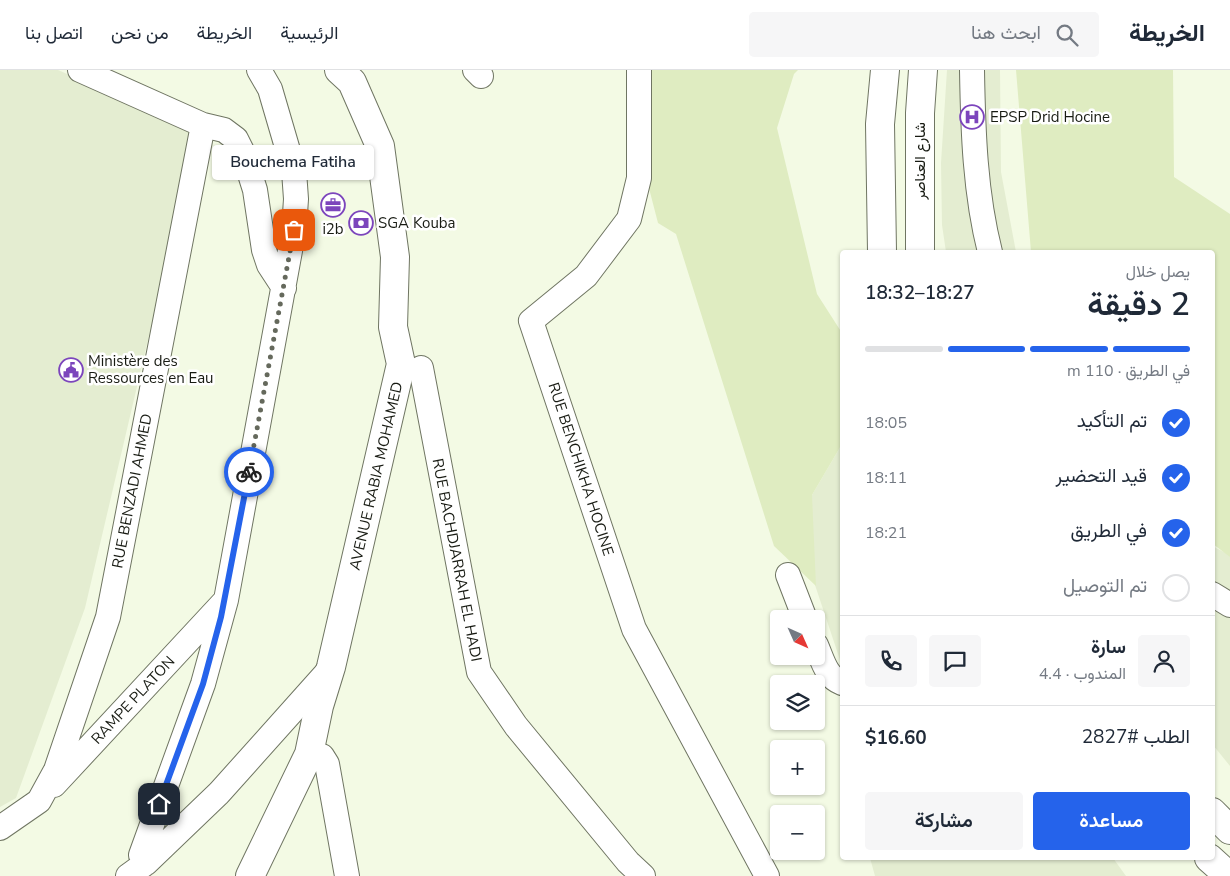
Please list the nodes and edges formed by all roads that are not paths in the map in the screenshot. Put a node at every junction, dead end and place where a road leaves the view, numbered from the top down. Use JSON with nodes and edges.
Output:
{"nodes":[{"id":1,"x":80,"y":70,"type":"edge"},
{"id":2,"x":259,"y":70,"type":"edge"},
{"id":3,"x":639,"y":70,"type":"edge"},
{"id":4,"x":885,"y":70,"type":"edge"},
{"id":5,"x":923,"y":70,"type":"edge"},
{"id":6,"x":972,"y":70,"type":"edge"},
{"id":7,"x":352,"y":74,"type":"edge"},
{"id":8,"x":203,"y":125,"type":"junction"},
{"id":9,"x":882,"y":250,"type":"edge"},
{"id":10,"x":920,"y":250,"type":"edge"},
{"id":11,"x":989,"y":250,"type":"edge"},
{"id":12,"x":284,"y":288,"type":"junction"},
{"id":13,"x":421,"y":368,"type":"dead end"},
{"id":14,"x":788,"y":576,"type":"dead end"},
{"id":15,"x":1215,"y":596,"type":"edge"},
{"id":16,"x":226,"y":600,"type":"junction"},
{"id":17,"x":1230,"y":605,"type":"edge"},
{"id":18,"x":802,"y":610,"type":"edge"},
{"id":19,"x":824,"y":665,"type":"edge"},
{"id":20,"x":331,"y":667,"type":"junction"},
{"id":21,"x":840,"y":682,"type":"edge"},
{"id":22,"x":309,"y":754,"type":"junction"},
{"id":23,"x":39,"y":801,"type":"junction"},
{"id":24,"x":1215,"y":815,"type":"edge"},
{"id":25,"x":0,"y":828,"type":"edge"},
{"id":26,"x":1230,"y":830,"type":"edge"},
{"id":27,"x":1204,"y":860,"type":"edge"},
{"id":28,"x":1210,"y":860,"type":"edge"},
{"id":29,"x":137,"y":870,"type":"edge"},
{"id":30,"x":250,"y":876,"type":"edge"},
{"id":31,"x":347,"y":876,"type":"edge"},
{"id":32,"x":643,"y":876,"type":"edge"},
{"id":33,"x":767,"y":876,"type":"edge"},
{"id":34,"x":1213,"y":876,"type":"edge"},
{"id":35,"x":1229,"y":876,"type":"edge"}],
"edges":[{"from":1,"to":8,"type":"street"},
{"from":2,"to":12,"type":"street"},
{"from":3,"to":33,"type":"street","name":"RUE BENCHIKHA HOCINE"},
{"from":4,"to":9,"type":"main road"},
{"from":5,"to":10,"type":"main road","name":"شارع العناصر"},
{"from":6,"to":11,"type":"street"},
{"from":7,"to":20,"type":"main road","name":"AVENUE RABIA MOHAMED"},
{"from":8,"to":12,"type":"street"},
{"from":8,"to":23,"type":"street","name":"RUE BENZADI AHMED"},
{"from":12,"to":16,"type":"street"},
{"from":13,"to":32,"type":"street","name":"RUE BACHDJARRAH EL HADI"},
{"from":14,"to":18,"type":"street"},
{"from":15,"to":17,"type":"street"},
{"from":16,"to":23,"type":"street","name":"RAMPE PLATON"},
{"from":16,"to":29,"type":"street"},
{"from":19,"to":21,"type":"street"},
{"from":20,"to":22,"type":"main road","name":"AVENUE RABIA MOHAMED"},
{"from":20,"to":29,"type":"street"},
{"from":22,"to":30,"type":"main road","name":"AVENUE RABIA MOHAMED"},
{"from":22,"to":31,"type":"street"},
{"from":23,"to":25,"type":"street","name":"RUE BENZADI AHMED"},
{"from":24,"to":26,"type":"main road"},
{"from":27,"to":34,"type":"main road"},
{"from":28,"to":35,"type":"main road"}]}
